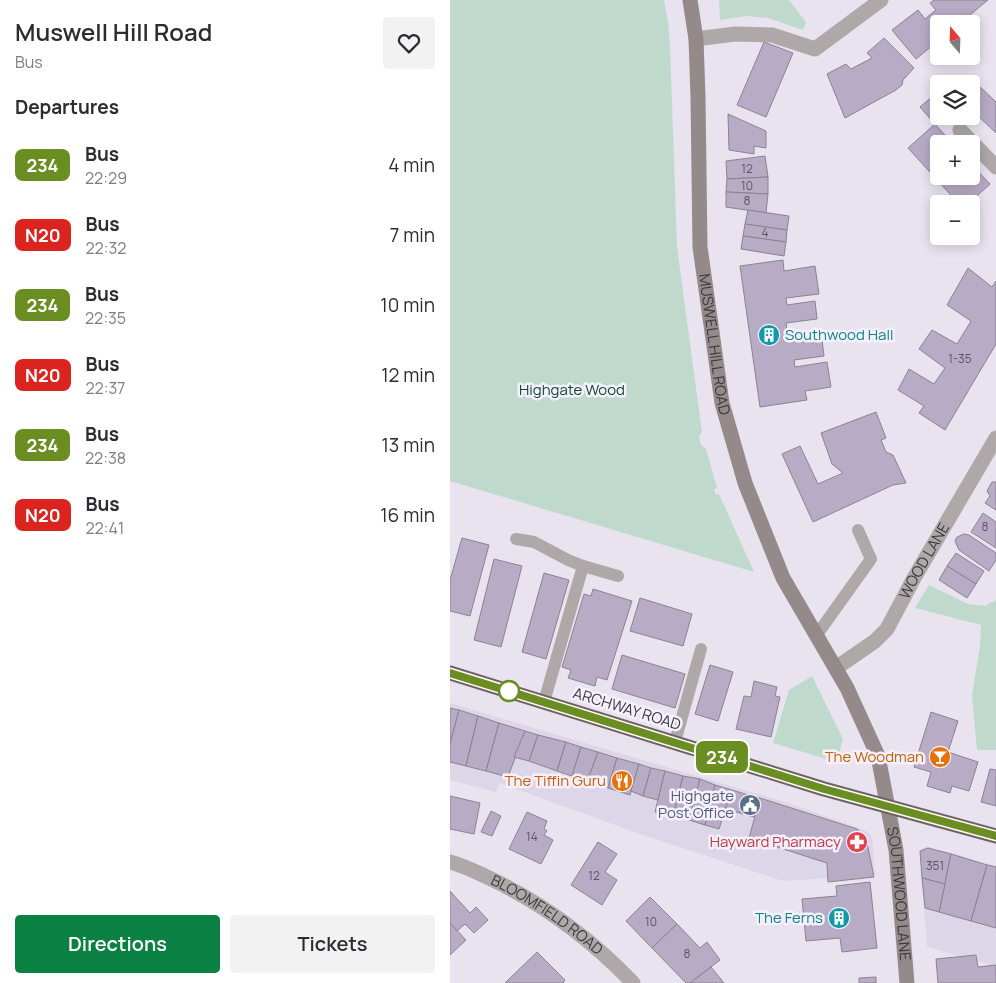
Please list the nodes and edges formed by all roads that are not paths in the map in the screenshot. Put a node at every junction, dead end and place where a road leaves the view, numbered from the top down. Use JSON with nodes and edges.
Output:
{"nodes":[{"id":1,"x":690,"y":0,"type":"edge"},
{"id":2,"x":881,"y":0,"type":"edge"},
{"id":3,"x":696,"y":40,"type":"junction"},
{"id":4,"x":960,"y":130,"type":"dead end"},
{"id":5,"x":996,"y":167,"type":"edge"},
{"id":6,"x":996,"y":438,"type":"edge"},
{"id":7,"x":858,"y":530,"type":"dead end"},
{"id":8,"x":516,"y":539,"type":"dead end"},
{"id":9,"x":583,"y":566,"type":"junction"},
{"id":10,"x":618,"y":576,"type":"dead end"},
{"id":11,"x":816,"y":636,"type":"junction"},
{"id":12,"x":701,"y":649,"type":"dead end"},
{"id":13,"x":836,"y":668,"type":"junction"},
{"id":14,"x":450,"y":673,"type":"edge"},
{"id":15,"x":544,"y":702,"type":"junction"},
{"id":16,"x":675,"y":742,"type":"junction"},
{"id":17,"x":887,"y":805,"type":"junction"},
{"id":18,"x":996,"y":836,"type":"edge"},
{"id":19,"x":450,"y":862,"type":"edge"},
{"id":20,"x":633,"y":983,"type":"edge"},
{"id":21,"x":907,"y":983,"type":"edge"}],
"edges":[{"from":1,"to":3,"type":"main road","name":"MUSWELL HILL ROAD"},
{"from":2,"to":3,"type":"street"},
{"from":3,"to":11,"type":"main road","name":"MUSWELL HILL ROAD"},
{"from":4,"to":5,"type":"street"},
{"from":6,"to":13,"type":"street","name":"WOOD LANE"},
{"from":7,"to":11,"type":"lane"},
{"from":8,"to":9,"type":"lane"},
{"from":9,"to":10,"type":"lane"},
{"from":9,"to":15,"type":"lane"},
{"from":11,"to":13,"type":"main road","name":"MUSWELL HILL ROAD"},
{"from":12,"to":16,"type":"lane"},
{"from":13,"to":17,"type":"main road","name":"MUSWELL HILL ROAD"},
{"from":14,"to":15,"type":"highway","name":"ARCHWAY ROAD"},
{"from":15,"to":16,"type":"highway","name":"ARCHWAY ROAD"},
{"from":16,"to":17,"type":"highway","name":"ARCHWAY ROAD"},
{"from":17,"to":18,"type":"highway","name":"ARCHWAY ROAD"},
{"from":17,"to":21,"type":"main road","name":"SOUTHWOOD LANE"},
{"from":19,"to":20,"type":"street","name":"BLOOMFIELD ROAD"}]}
